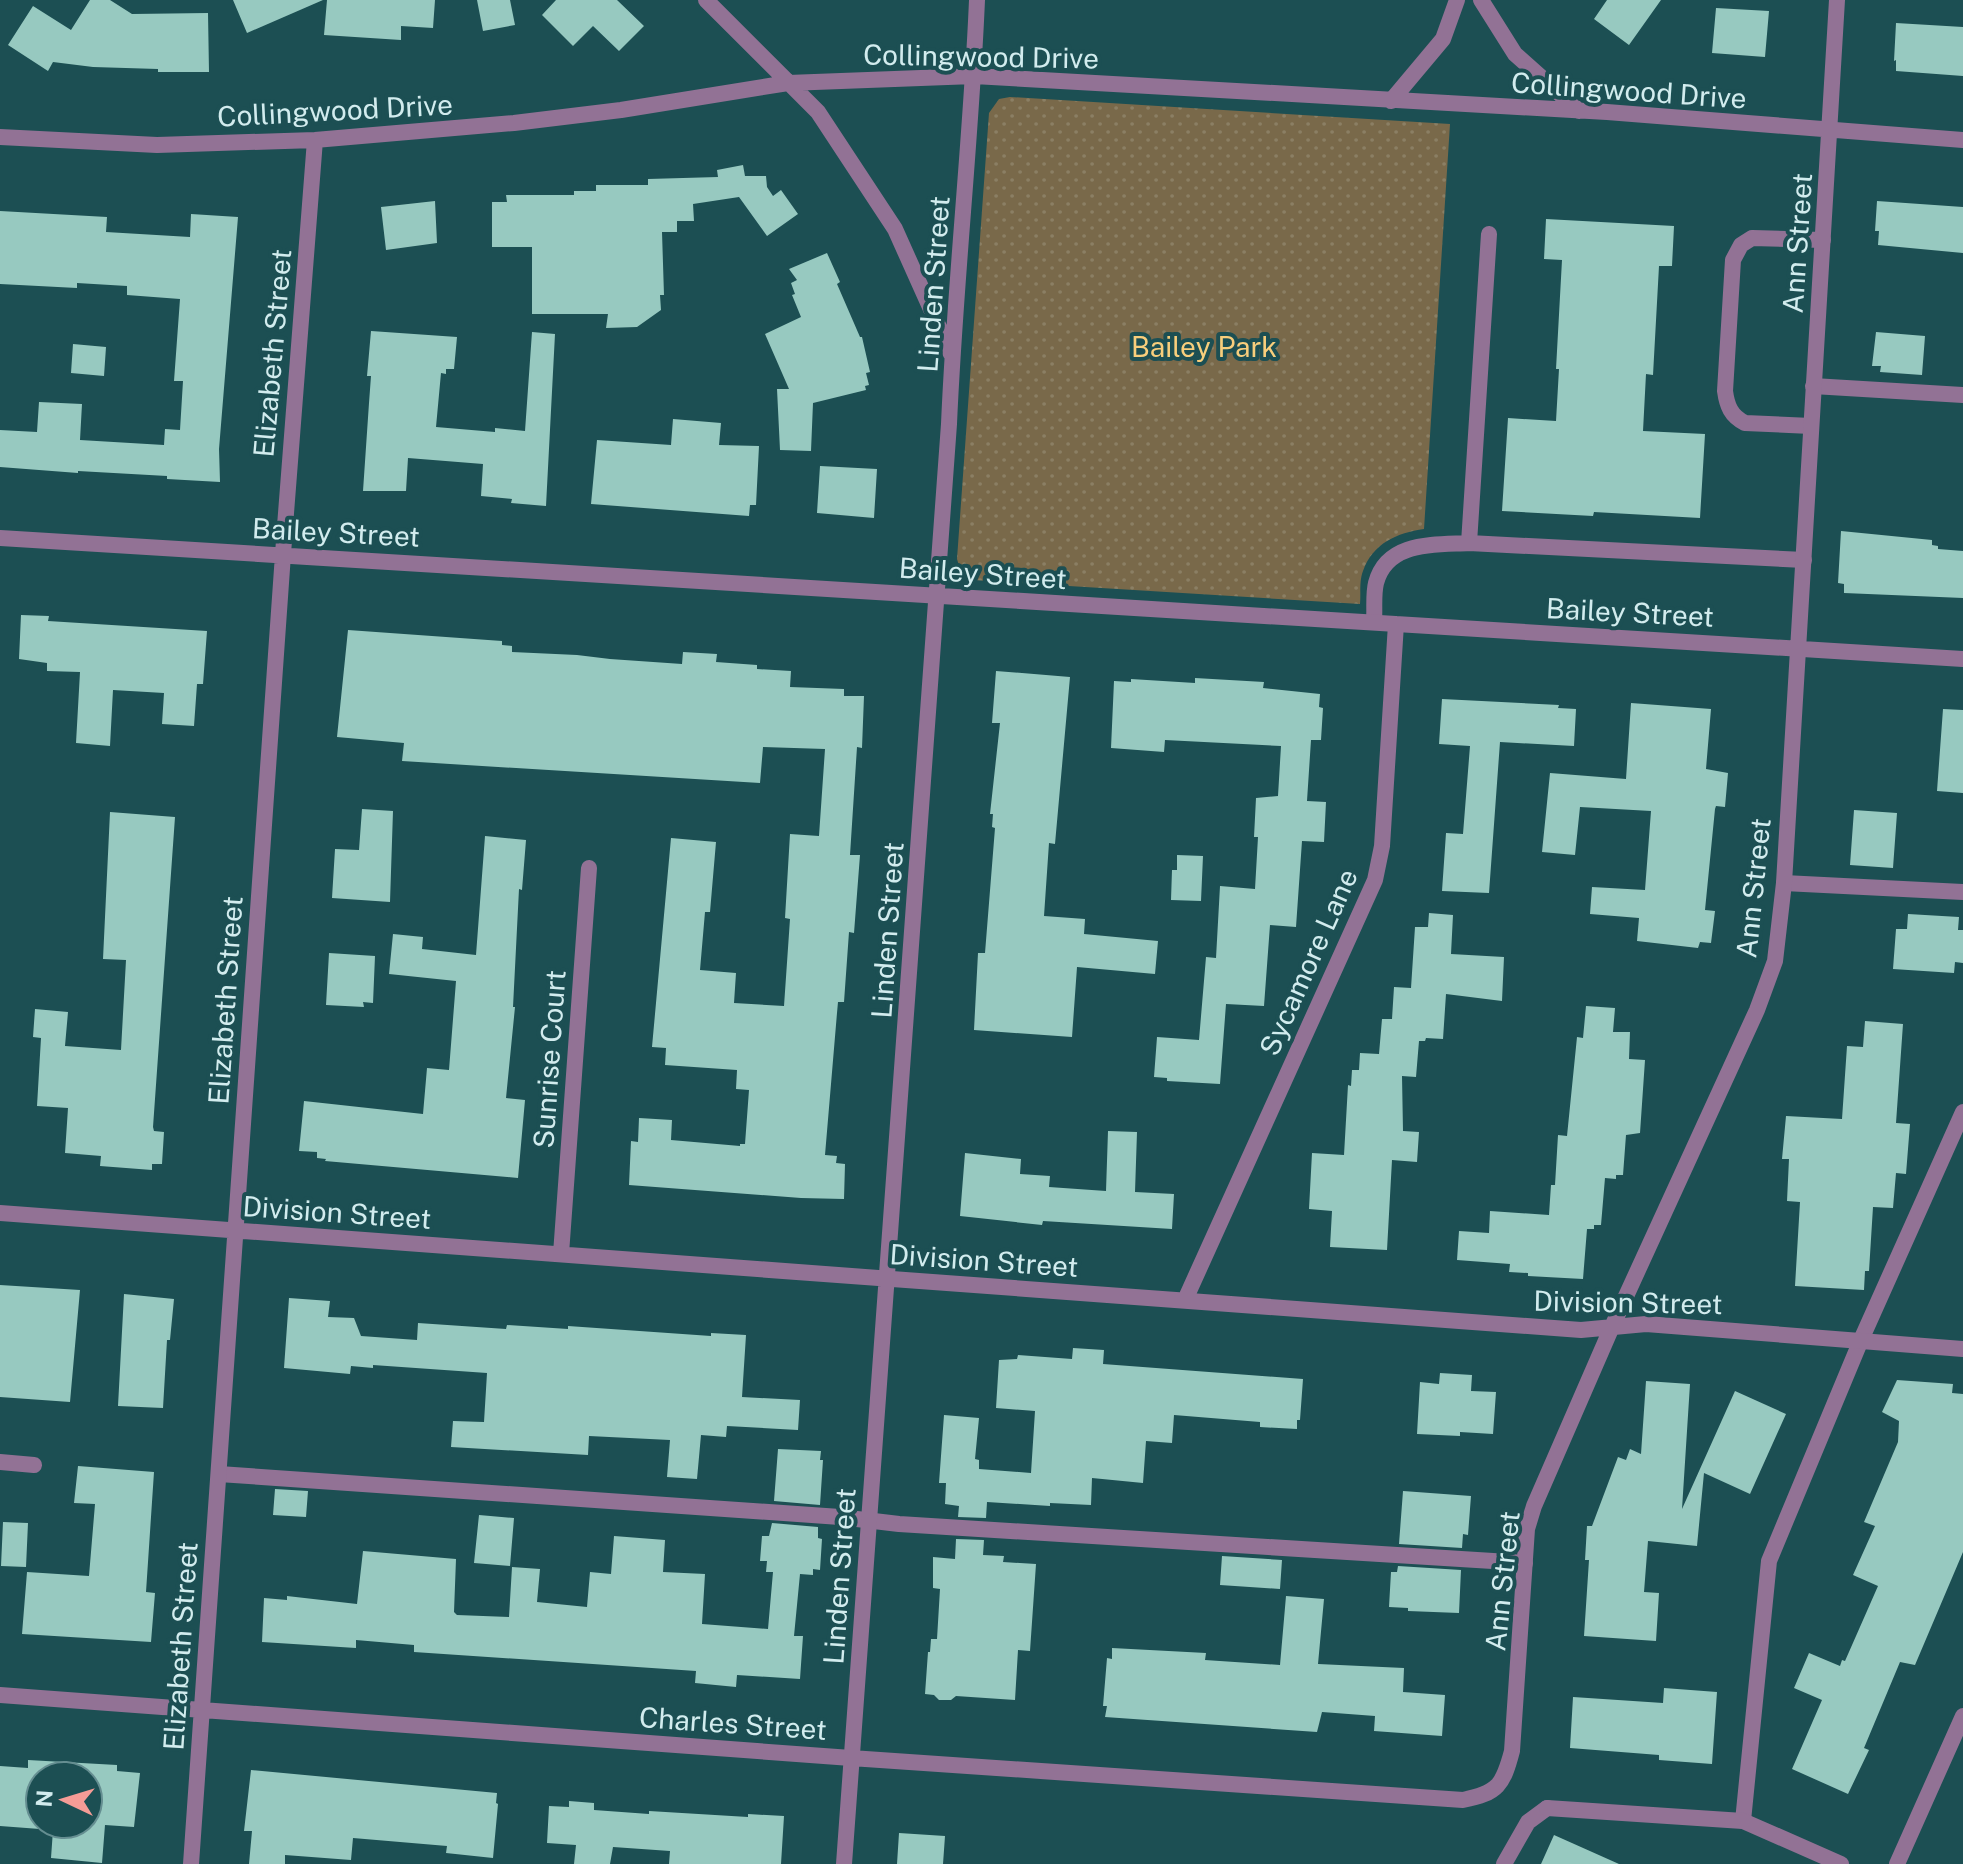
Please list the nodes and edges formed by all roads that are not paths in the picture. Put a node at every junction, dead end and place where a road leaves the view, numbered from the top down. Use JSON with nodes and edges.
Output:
{"nodes":[{"id":1,"x":706,"y":0,"type":"edge"},
{"id":2,"x":977,"y":0,"type":"edge"},
{"id":3,"x":1457,"y":0,"type":"edge"},
{"id":4,"x":1481,"y":0,"type":"edge"},
{"id":5,"x":1837,"y":0,"type":"edge"},
{"id":6,"x":974,"y":76,"type":"junction"},
{"id":7,"x":788,"y":83,"type":"junction"},
{"id":8,"x":1391,"y":101,"type":"junction"},
{"id":9,"x":1579,"y":111,"type":"junction"},
{"id":10,"x":1831,"y":131,"type":"junction"},
{"id":11,"x":0,"y":137,"type":"edge"},
{"id":12,"x":315,"y":140,"type":"junction"},
{"id":13,"x":1963,"y":140,"type":"edge"},
{"id":14,"x":1489,"y":234,"type":"dead end"},
{"id":15,"x":1823,"y":240,"type":"junction"},
{"id":16,"x":952,"y":355,"type":"junction"},
{"id":17,"x":1813,"y":386,"type":"junction"},
{"id":18,"x":1963,"y":395,"type":"edge"},
{"id":19,"x":1811,"y":426,"type":"junction"},
{"id":20,"x":0,"y":538,"type":"edge"},
{"id":21,"x":1469,"y":543,"type":"junction"},
{"id":22,"x":283,"y":555,"type":"junction"},
{"id":23,"x":1804,"y":560,"type":"junction"},
{"id":24,"x":936,"y":595,"type":"junction"},
{"id":25,"x":1374,"y":622,"type":"junction"},
{"id":26,"x":1396,"y":624,"type":"junction"},
{"id":27,"x":1799,"y":648,"type":"junction"},
{"id":28,"x":1963,"y":659,"type":"edge"},
{"id":29,"x":589,"y":868,"type":"dead end"},
{"id":30,"x":1784,"y":883,"type":"junction"},
{"id":31,"x":1963,"y":892,"type":"edge"},
{"id":32,"x":1963,"y":1112,"type":"edge"},
{"id":33,"x":0,"y":1213,"type":"edge"},
{"id":34,"x":235,"y":1230,"type":"junction"},
{"id":35,"x":561,"y":1254,"type":"junction"},
{"id":36,"x":889,"y":1278,"type":"junction"},
{"id":37,"x":1185,"y":1300,"type":"junction"},
{"id":38,"x":1611,"y":1329,"type":"junction"},
{"id":39,"x":1861,"y":1340,"type":"junction"},
{"id":40,"x":1963,"y":1349,"type":"edge"},
{"id":41,"x":0,"y":1462,"type":"edge"},
{"id":42,"x":34,"y":1465,"type":"dead end"},
{"id":43,"x":219,"y":1474,"type":"junction"},
{"id":44,"x":869,"y":1521,"type":"junction"},
{"id":45,"x":1525,"y":1563,"type":"junction"},
{"id":46,"x":0,"y":1695,"type":"edge"},
{"id":47,"x":202,"y":1709,"type":"junction"},
{"id":48,"x":1963,"y":1716,"type":"edge"},
{"id":49,"x":851,"y":1758,"type":"junction"},
{"id":50,"x":1463,"y":1800,"type":"joint"},
{"id":51,"x":1743,"y":1821,"type":"junction"},
{"id":52,"x":191,"y":1864,"type":"edge"},
{"id":53,"x":844,"y":1864,"type":"edge"},
{"id":54,"x":1504,"y":1864,"type":"edge"},
{"id":55,"x":1841,"y":1864,"type":"edge"},
{"id":56,"x":1897,"y":1864,"type":"edge"}],
"edges":[{"from":1,"to":7,"type":"street"},
{"from":2,"to":6,"type":"street","name":"Linden Street"},
{"from":3,"to":8,"type":"street"},
{"from":4,"to":9,"type":"street"},
{"from":5,"to":10,"type":"street","name":"Ann Street"},
{"from":6,"to":7,"type":"street","name":"Collingwood Drive"},
{"from":6,"to":8,"type":"street","name":"Collingwood Drive"},
{"from":6,"to":16,"type":"street","name":"Linden Street"},
{"from":7,"to":12,"type":"street","name":"Collingwood Drive"},
{"from":7,"to":16,"type":"street"},
{"from":8,"to":9,"type":"street","name":"Collingwood Drive"},
{"from":9,"to":10,"type":"street","name":"Collingwood Drive"},
{"from":10,"to":13,"type":"street","name":"Collingwood Drive"},
{"from":10,"to":15,"type":"street","name":"Ann Street"},
{"from":11,"to":12,"type":"street","name":"Collingwood Drive"},
{"from":12,"to":22,"type":"street","name":"Elizabeth Street"},
{"from":14,"to":21,"type":"street"},
{"from":15,"to":17,"type":"street","name":"Ann Street"},
{"from":15,"to":19,"type":"street"},
{"from":16,"to":24,"type":"street","name":"Linden Street"},
{"from":17,"to":18,"type":"street"},
{"from":17,"to":19,"type":"street","name":"Ann Street"},
{"from":19,"to":23,"type":"street","name":"Ann Street"},
{"from":20,"to":22,"type":"street","name":"Bailey Street"},
{"from":21,"to":23,"type":"street"},
{"from":21,"to":25,"type":"street"},
{"from":22,"to":24,"type":"street","name":"Bailey Street"},
{"from":22,"to":34,"type":"street","name":"Elizabeth Street"},
{"from":23,"to":27,"type":"street","name":"Ann Street"},
{"from":24,"to":25,"type":"street","name":"Bailey Street"},
{"from":24,"to":36,"type":"street","name":"Linden Street"},
{"from":25,"to":26,"type":"street","name":"Bailey Street"},
{"from":26,"to":27,"type":"street","name":"Bailey Street"},
{"from":26,"to":37,"type":"street","name":"Sycamore Lane"},
{"from":27,"to":28,"type":"street","name":"Bailey Street"},
{"from":27,"to":30,"type":"street","name":"Ann Street"},
{"from":29,"to":35,"type":"street","name":"Sunrise Court"},
{"from":30,"to":31,"type":"street"},
{"from":30,"to":38,"type":"street","name":"Ann Street"},
{"from":32,"to":39,"type":"street"},
{"from":33,"to":34,"type":"street","name":"Division Street"},
{"from":34,"to":35,"type":"street","name":"Division Street"},
{"from":34,"to":43,"type":"street","name":"Elizabeth Street"},
{"from":35,"to":36,"type":"street","name":"Division Street"},
{"from":36,"to":37,"type":"street","name":"Division Street"},
{"from":36,"to":44,"type":"street","name":"Linden Street"},
{"from":37,"to":38,"type":"street","name":"Division Street"},
{"from":38,"to":39,"type":"street","name":"Division Street"},
{"from":38,"to":45,"type":"street","name":"Ann Street"},
{"from":39,"to":40,"type":"street","name":"Division Street"},
{"from":39,"to":51,"type":"street"},
{"from":41,"to":42,"type":"street"},
{"from":43,"to":44,"type":"street"},
{"from":43,"to":47,"type":"street","name":"Elizabeth Street"},
{"from":44,"to":45,"type":"street"},
{"from":44,"to":49,"type":"street","name":"Linden Street"},
{"from":45,"to":50,"type":"street","name":"Ann Street"},
{"from":46,"to":47,"type":"street","name":"Charles Street"},
{"from":47,"to":49,"type":"street","name":"Charles Street"},
{"from":47,"to":52,"type":"street","name":"Elizabeth Street"},
{"from":48,"to":56,"type":"street"},
{"from":49,"to":50,"type":"street","name":"Charles Street"},
{"from":49,"to":53,"type":"street","name":"Linden Street"},
{"from":51,"to":54,"type":"street"},
{"from":51,"to":55,"type":"street"}]}
